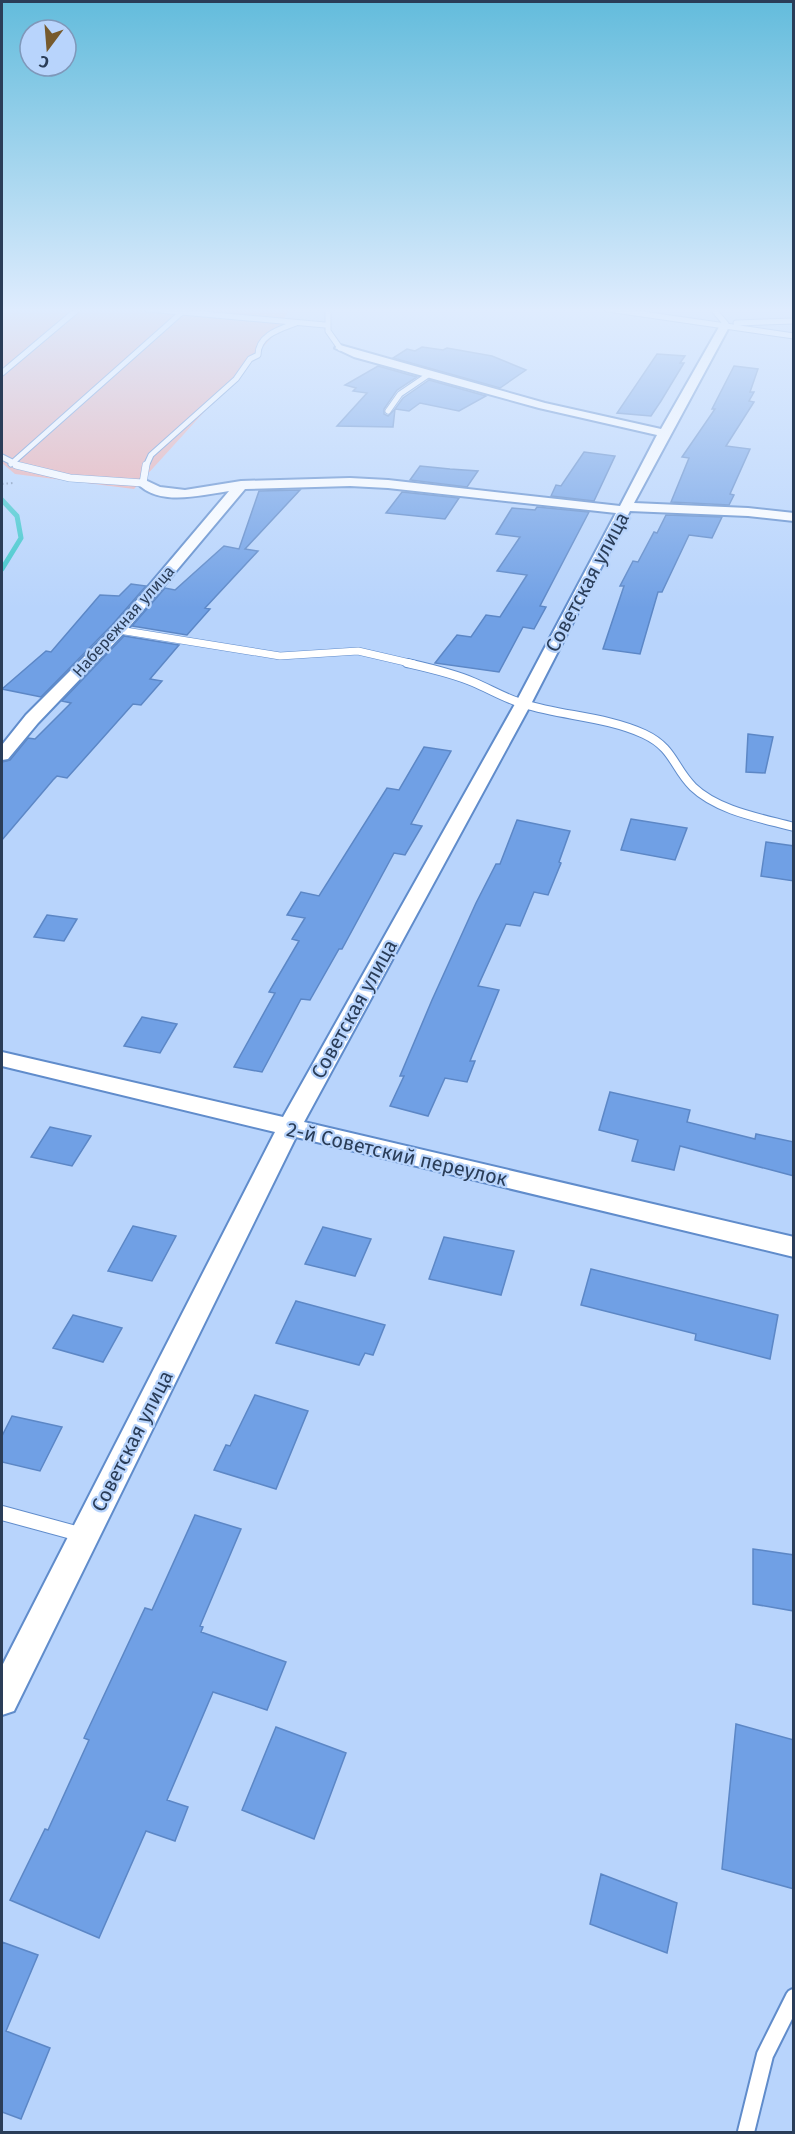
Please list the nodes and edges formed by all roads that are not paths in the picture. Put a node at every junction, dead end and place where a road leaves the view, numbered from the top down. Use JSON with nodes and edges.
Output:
{"nodes":[{"id":1,"x":73,"y":409,"type":"edge"},
{"id":2,"x":203,"y":409,"type":"edge"},
{"id":3,"x":555,"y":409,"type":"edge"},
{"id":4,"x":676,"y":409,"type":"edge"},
{"id":5,"x":664,"y":433,"type":"junction"},
{"id":6,"x":2,"y":457,"type":"edge"},
{"id":7,"x":11,"y":464,"type":"junction"},
{"id":8,"x":143,"y":483,"type":"junction"},
{"id":9,"x":241,"y":485,"type":"junction"},
{"id":10,"x":625,"y":508,"type":"junction"},
{"id":11,"x":794,"y":517,"type":"edge"},
{"id":12,"x":119,"y":630,"type":"junction"},
{"id":13,"x":523,"y":704,"type":"junction"},
{"id":14,"x":2,"y":755,"type":"edge"},
{"id":15,"x":794,"y":827,"type":"edge"},
{"id":16,"x":2,"y":1059,"type":"edge"},
{"id":17,"x":289,"y":1128,"type":"junction"},
{"id":18,"x":794,"y":1247,"type":"edge"},
{"id":19,"x":2,"y":1513,"type":"edge"},
{"id":20,"x":84,"y":1536,"type":"junction"},
{"id":21,"x":2,"y":1699,"type":"edge"},
{"id":22,"x":794,"y":1997,"type":"edge"},
{"id":23,"x":746,"y":2133,"type":"edge"}],
"edges":[{"from":1,"to":7,"type":"lane"},
{"from":2,"to":8,"type":"lane"},
{"from":3,"to":5,"type":"street"},
{"from":4,"to":5,"type":"street","name":"Советская улица"},
{"from":5,"to":10,"type":"street","name":"Советская улица"},
{"from":6,"to":7,"type":"lane"},
{"from":7,"to":8,"type":"lane"},
{"from":8,"to":9,"type":"street"},
{"from":9,"to":10,"type":"street"},
{"from":9,"to":12,"type":"street","name":"Набережная улица"},
{"from":10,"to":11,"type":"street"},
{"from":10,"to":13,"type":"street","name":"Советская улица"},
{"from":12,"to":13,"type":"lane"},
{"from":12,"to":14,"type":"street","name":"Набережная улица"},
{"from":13,"to":15,"type":"lane"},
{"from":13,"to":17,"type":"street","name":"Советская улица"},
{"from":16,"to":17,"type":"street","name":"2-й Советский переулок"},
{"from":17,"to":18,"type":"street","name":"2-й Советский переулок"},
{"from":17,"to":20,"type":"street","name":"Советская улица"},
{"from":19,"to":20,"type":"lane"},
{"from":20,"to":21,"type":"street","name":"Советская улица"},
{"from":22,"to":23,"type":"lane"}]}
